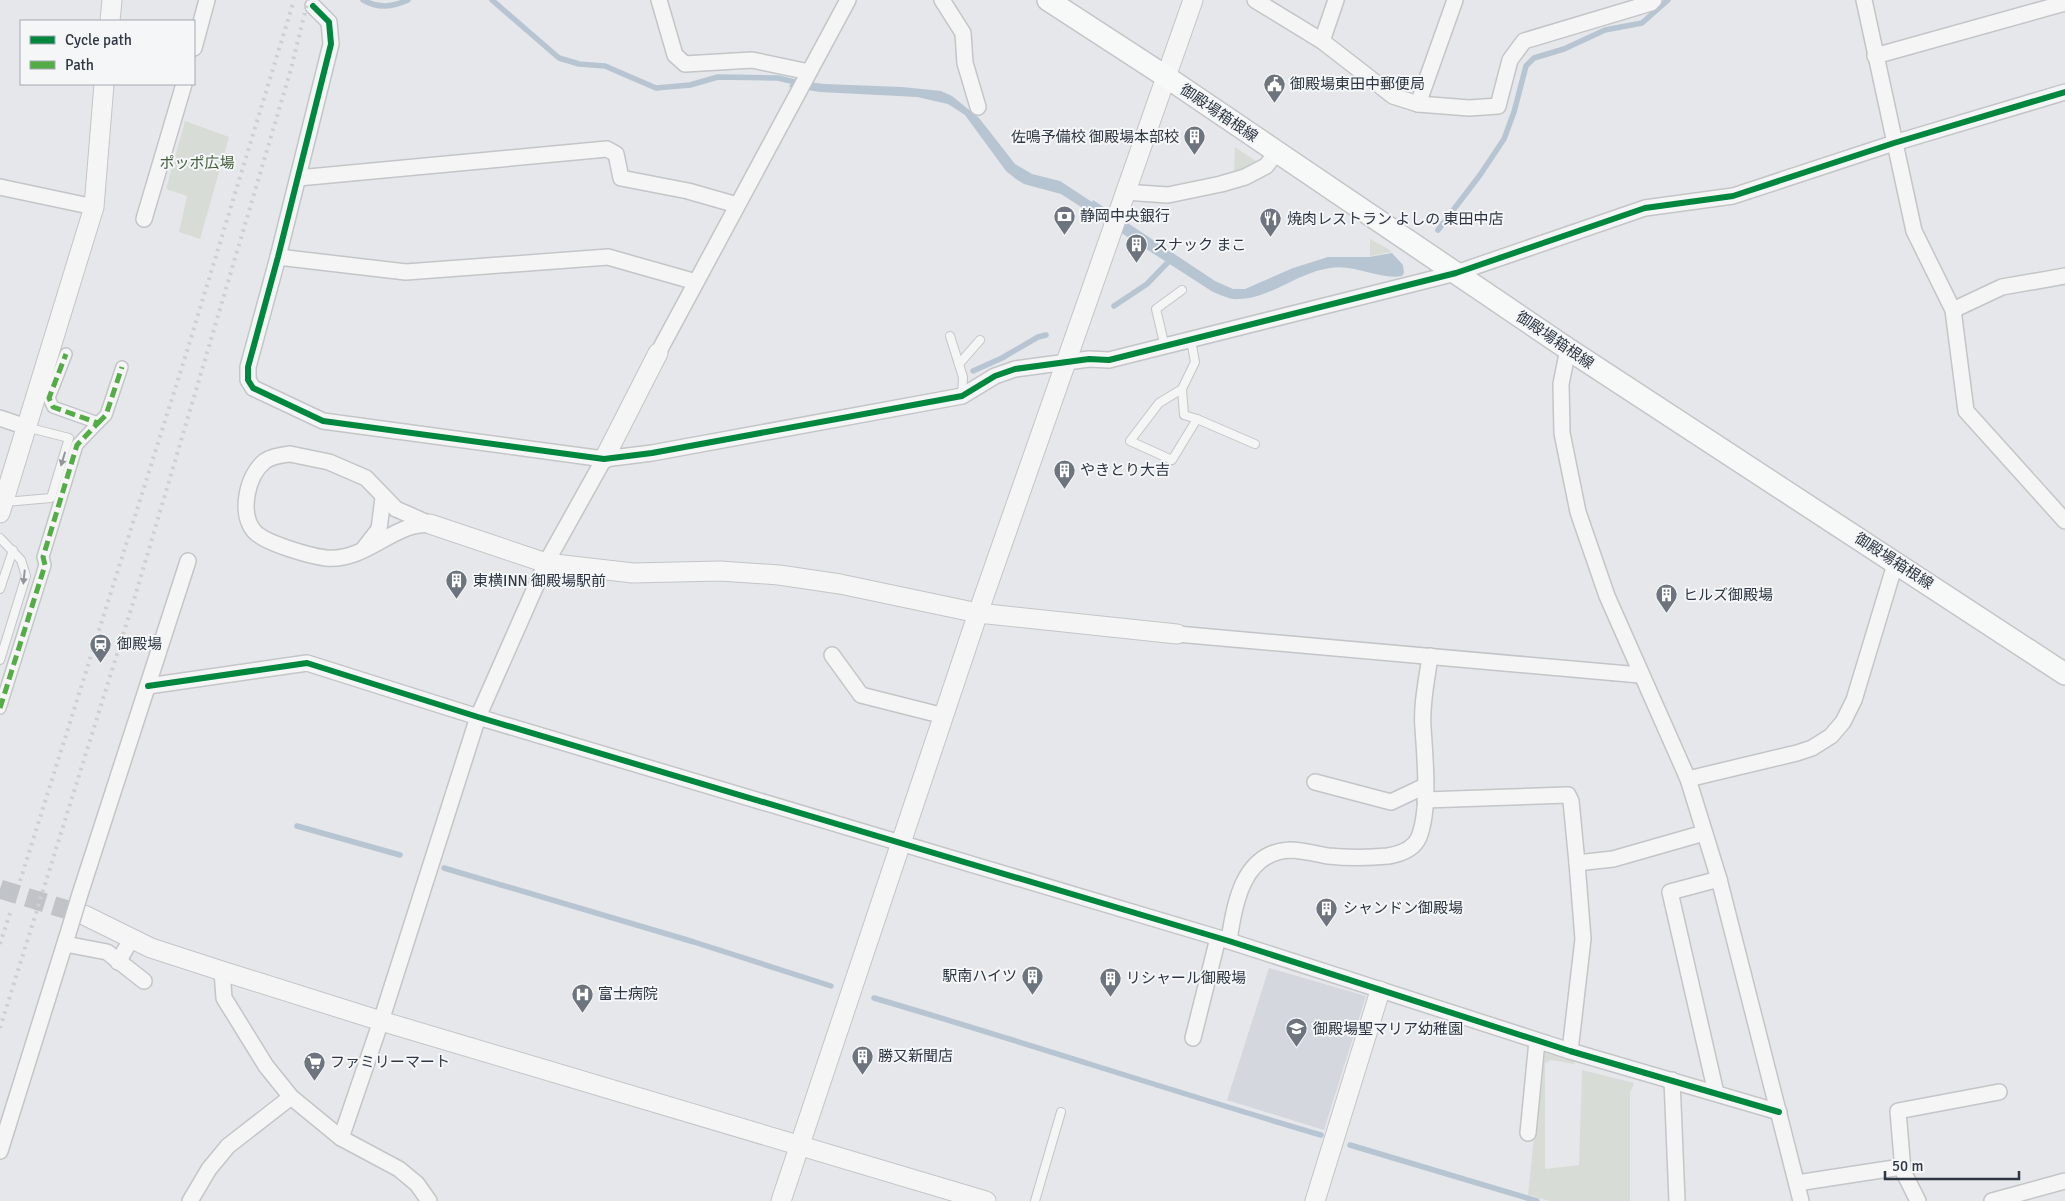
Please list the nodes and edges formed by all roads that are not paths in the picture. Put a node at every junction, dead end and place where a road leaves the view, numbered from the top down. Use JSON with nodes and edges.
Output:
{"nodes":[{"id":1,"x":112,"y":0,"type":"edge"},
{"id":2,"x":207,"y":0,"type":"edge"},
{"id":3,"x":659,"y":0,"type":"edge"},
{"id":4,"x":848,"y":0,"type":"edge"},
{"id":5,"x":942,"y":0,"type":"edge"},
{"id":6,"x":1048,"y":0,"type":"edge"},
{"id":7,"x":1193,"y":0,"type":"edge"},
{"id":8,"x":1255,"y":0,"type":"edge"},
{"id":9,"x":1336,"y":0,"type":"edge"},
{"id":10,"x":1455,"y":0,"type":"edge"},
{"id":11,"x":1654,"y":0,"type":"edge"},
{"id":12,"x":1864,"y":0,"type":"edge"},
{"id":13,"x":2065,"y":3,"type":"edge"},
{"id":14,"x":313,"y":6,"type":"dead end"},
{"id":15,"x":110,"y":20,"type":"edge"},
{"id":16,"x":1322,"y":41,"type":"junction"},
{"id":17,"x":195,"y":44,"type":"edge"},
{"id":18,"x":1875,"y":56,"type":"junction"},
{"id":19,"x":809,"y":72,"type":"junction"},
{"id":20,"x":1165,"y":76,"type":"junction"},
{"id":21,"x":104,"y":85,"type":"edge"},
{"id":22,"x":184,"y":85,"type":"edge"},
{"id":23,"x":2065,"y":92,"type":"edge"},
{"id":24,"x":1418,"y":104,"type":"junction"},
{"id":25,"x":978,"y":107,"type":"dead end"},
{"id":26,"x":1894,"y":143,"type":"junction"},
{"id":27,"x":1277,"y":152,"type":"junction"},
{"id":28,"x":298,"y":178,"type":"junction"},
{"id":29,"x":0,"y":187,"type":"edge"},
{"id":30,"x":1124,"y":192,"type":"junction"},
{"id":31,"x":737,"y":205,"type":"junction"},
{"id":32,"x":94,"y":207,"type":"junction"},
{"id":33,"x":144,"y":220,"type":"dead end"},
{"id":34,"x":278,"y":257,"type":"junction"},
{"id":35,"x":1456,"y":273,"type":"junction"},
{"id":36,"x":2065,"y":276,"type":"edge"},
{"id":37,"x":696,"y":282,"type":"junction"},
{"id":38,"x":1182,"y":290,"type":"dead end"},
{"id":39,"x":1953,"y":310,"type":"junction"},
{"id":40,"x":950,"y":336,"type":"dead end"},
{"id":41,"x":980,"y":340,"type":"dead end"},
{"id":42,"x":1191,"y":340,"type":"junction"},
{"id":43,"x":1164,"y":347,"type":"junction"},
{"id":44,"x":1568,"y":349,"type":"junction"},
{"id":45,"x":658,"y":353,"type":"joint"},
{"id":46,"x":66,"y":354,"type":"dead end"},
{"id":47,"x":1065,"y":362,"type":"junction"},
{"id":48,"x":959,"y":364,"type":"junction"},
{"id":49,"x":122,"y":366,"type":"dead end"},
{"id":50,"x":1182,"y":390,"type":"junction"},
{"id":51,"x":962,"y":396,"type":"junction"},
{"id":52,"x":0,"y":418,"type":"edge"},
{"id":53,"x":1197,"y":419,"type":"junction"},
{"id":54,"x":98,"y":424,"type":"junction"},
{"id":55,"x":26,"y":427,"type":"junction"},
{"id":56,"x":1255,"y":444,"type":"dead end"},
{"id":57,"x":604,"y":459,"type":"junction"},
{"id":58,"x":383,"y":498,"type":"junction"},
{"id":59,"x":2,"y":508,"type":"edge"},
{"id":60,"x":2065,"y":521,"type":"edge"},
{"id":61,"x":430,"y":524,"type":"junction"},
{"id":62,"x":0,"y":538,"type":"edge"},
{"id":63,"x":13,"y":550,"type":"junction"},
{"id":64,"x":362,"y":551,"type":"junction"},
{"id":65,"x":188,"y":561,"type":"dead end"},
{"id":66,"x":1896,"y":561,"type":"junction"},
{"id":67,"x":546,"y":563,"type":"junction"},
{"id":68,"x":0,"y":590,"type":"edge"},
{"id":69,"x":978,"y":613,"type":"junction"},
{"id":70,"x":1177,"y":634,"type":"joint"},
{"id":71,"x":832,"y":655,"type":"dead end"},
{"id":72,"x":1430,"y":656,"type":"junction"},
{"id":73,"x":0,"y":660,"type":"edge"},
{"id":74,"x":2065,"y":674,"type":"edge"},
{"id":75,"x":1640,"y":675,"type":"junction"},
{"id":76,"x":148,"y":686,"type":"junction"},
{"id":77,"x":0,"y":708,"type":"edge"},
{"id":78,"x":944,"y":716,"type":"junction"},
{"id":79,"x":478,"y":717,"type":"junction"},
{"id":80,"x":1688,"y":779,"type":"junction"},
{"id":81,"x":1315,"y":782,"type":"dead end"},
{"id":82,"x":1425,"y":793,"type":"junction"},
{"id":83,"x":1704,"y":833,"type":"junction"},
{"id":84,"x":900,"y":844,"type":"junction"},
{"id":85,"x":1576,"y":863,"type":"junction"},
{"id":86,"x":1719,"y":879,"type":"junction"},
{"id":87,"x":77,"y":921,"type":"junction"},
{"id":88,"x":132,"y":938,"type":"junction"},
{"id":89,"x":1223,"y":940,"type":"junction"},
{"id":90,"x":65,"y":944,"type":"junction"},
{"id":91,"x":118,"y":962,"type":"junction"},
{"id":92,"x":222,"y":971,"type":"junction"},
{"id":93,"x":144,"y":981,"type":"dead end"},
{"id":94,"x":1380,"y":991,"type":"junction"},
{"id":95,"x":381,"y":1021,"type":"junction"},
{"id":96,"x":1193,"y":1038,"type":"dead end"},
{"id":97,"x":1537,"y":1041,"type":"junction"},
{"id":98,"x":1570,"y":1051,"type":"junction"},
{"id":99,"x":1672,"y":1080,"type":"junction"},
{"id":100,"x":1999,"y":1092,"type":"dead end"},
{"id":101,"x":1716,"y":1093,"type":"junction"},
{"id":102,"x":291,"y":1097,"type":"junction"},
{"id":103,"x":1061,"y":1112,"type":"dead end"},
{"id":104,"x":1779,"y":1112,"type":"junction"},
{"id":105,"x":1528,"y":1133,"type":"dead end"},
{"id":106,"x":341,"y":1138,"type":"junction"},
{"id":107,"x":800,"y":1145,"type":"junction"},
{"id":108,"x":0,"y":1151,"type":"edge"},
{"id":109,"x":1903,"y":1171,"type":"junction"},
{"id":110,"x":2065,"y":1181,"type":"edge"},
{"id":111,"x":1797,"y":1183,"type":"junction"},
{"id":112,"x":2033,"y":1196,"type":"edge"},
{"id":113,"x":190,"y":1201,"type":"edge"},
{"id":114,"x":429,"y":1201,"type":"edge"},
{"id":115,"x":781,"y":1201,"type":"edge"},
{"id":116,"x":986,"y":1201,"type":"edge"},
{"id":117,"x":1035,"y":1201,"type":"edge"},
{"id":118,"x":1315,"y":1201,"type":"edge"},
{"id":119,"x":1677,"y":1201,"type":"edge"},
{"id":120,"x":1801,"y":1201,"type":"edge"},
{"id":121,"x":1918,"y":1201,"type":"edge"},
{"id":122,"x":1992,"y":1201,"type":"edge"}],
"edges":[{"from":1,"to":15,"type":"street"},
{"from":2,"to":17,"type":"street"},
{"from":3,"to":19,"type":"street"},
{"from":4,"to":19,"type":"street"},
{"from":5,"to":25,"type":"street"},
{"from":6,"to":20,"type":"main road","name":"御殿場箱根線"},
{"from":7,"to":20,"type":"street"},
{"from":8,"to":16,"type":"street"},
{"from":9,"to":16,"type":"street"},
{"from":10,"to":24,"type":"street"},
{"from":11,"to":24,"type":"street"},
{"from":12,"to":18,"type":"street"},
{"from":13,"to":18,"type":"street"},
{"from":14,"to":28,"type":"street"},
{"from":16,"to":24,"type":"street"},
{"from":18,"to":26,"type":"street"},
{"from":19,"to":31,"type":"street"},
{"from":20,"to":27,"type":"main road","name":"御殿場箱根線"},
{"from":20,"to":30,"type":"street"},
{"from":21,"to":32,"type":"street"},
{"from":22,"to":33,"type":"street"},
{"from":23,"to":26,"type":"street"},
{"from":26,"to":35,"type":"street"},
{"from":26,"to":39,"type":"street"},
{"from":27,"to":30,"type":"street"},
{"from":27,"to":35,"type":"main road","name":"御殿場箱根線"},
{"from":28,"to":31,"type":"street"},
{"from":28,"to":34,"type":"street"},
{"from":29,"to":32,"type":"street"},
{"from":30,"to":47,"type":"street"},
{"from":31,"to":37,"type":"street"},
{"from":32,"to":55,"type":"street"},
{"from":34,"to":37,"type":"street"},
{"from":34,"to":57,"type":"street"},
{"from":35,"to":42,"type":"street"},
{"from":35,"to":44,"type":"main road","name":"御殿場箱根線"},
{"from":36,"to":39,"type":"street"},
{"from":37,"to":45,"type":"street"},
{"from":38,"to":43,"type":"lane"},
{"from":39,"to":60,"type":"street"},
{"from":40,"to":48,"type":"lane"},
{"from":41,"to":48,"type":"lane"},
{"from":42,"to":43,"type":"street"},
{"from":42,"to":50,"type":"lane"},
{"from":43,"to":47,"type":"street"},
{"from":44,"to":66,"type":"main road","name":"御殿場箱根線"},
{"from":44,"to":75,"type":"street"},
{"from":45,"to":57,"type":"street"},
{"from":46,"to":54,"type":"street"},
{"from":47,"to":51,"type":"street"},
{"from":47,"to":69,"type":"street"},
{"from":48,"to":51,"type":"lane"},
{"from":49,"to":54,"type":"street"},
{"from":50,"to":53,"type":"lane"},
{"from":50,"to":53,"type":"lane"},
{"from":51,"to":57,"type":"street"},
{"from":52,"to":55,"type":"street"},
{"from":53,"to":56,"type":"lane"},
{"from":54,"to":77,"type":"street"},
{"from":55,"to":59,"type":"street"},
{"from":55,"to":59,"type":"lane","one_way":true},
{"from":57,"to":67,"type":"street"},
{"from":58,"to":61,"type":"street"},
{"from":58,"to":64,"type":"street"},
{"from":58,"to":64,"type":"street"},
{"from":61,"to":64,"type":"street"},
{"from":61,"to":67,"type":"street"},
{"from":62,"to":63,"type":"lane"},
{"from":63,"to":68,"type":"lane"},
{"from":63,"to":73,"type":"lane","one_way":true},
{"from":65,"to":76,"type":"street"},
{"from":66,"to":74,"type":"main road","name":"御殿場箱根線"},
{"from":66,"to":80,"type":"street"},
{"from":67,"to":69,"type":"street"},
{"from":67,"to":79,"type":"street"},
{"from":69,"to":70,"type":"street"},
{"from":69,"to":78,"type":"street"},
{"from":70,"to":72,"type":"street"},
{"from":71,"to":78,"type":"street"},
{"from":72,"to":75,"type":"street"},
{"from":72,"to":82,"type":"street"},
{"from":75,"to":80,"type":"street"},
{"from":76,"to":79,"type":"street"},
{"from":76,"to":87,"type":"street","bridge":true},
{"from":78,"to":84,"type":"street"},
{"from":79,"to":84,"type":"street"},
{"from":79,"to":95,"type":"street"},
{"from":80,"to":83,"type":"street"},
{"from":81,"to":82,"type":"street"},
{"from":82,"to":85,"type":"street"},
{"from":82,"to":89,"type":"street"},
{"from":83,"to":85,"type":"street"},
{"from":83,"to":86,"type":"street"},
{"from":84,"to":89,"type":"street"},
{"from":84,"to":107,"type":"street"},
{"from":85,"to":98,"type":"street"},
{"from":86,"to":101,"type":"street"},
{"from":86,"to":104,"type":"street"},
{"from":87,"to":88,"type":"street"},
{"from":87,"to":90,"type":"street"},
{"from":88,"to":91,"type":"street"},
{"from":88,"to":92,"type":"street"},
{"from":89,"to":94,"type":"street"},
{"from":89,"to":96,"type":"street"},
{"from":90,"to":91,"type":"street"},
{"from":90,"to":108,"type":"street"},
{"from":91,"to":93,"type":"street"},
{"from":92,"to":95,"type":"street"},
{"from":92,"to":102,"type":"street"},
{"from":94,"to":97,"type":"street"},
{"from":94,"to":118,"type":"street"},
{"from":95,"to":106,"type":"street"},
{"from":95,"to":107,"type":"street"},
{"from":97,"to":98,"type":"street"},
{"from":97,"to":105,"type":"street"},
{"from":98,"to":99,"type":"street"},
{"from":99,"to":101,"type":"street"},
{"from":99,"to":119,"type":"street"},
{"from":100,"to":109,"type":"street"},
{"from":101,"to":104,"type":"street"},
{"from":102,"to":106,"type":"street"},
{"from":102,"to":113,"type":"street"},
{"from":103,"to":117,"type":"lane"},
{"from":104,"to":111,"type":"street"},
{"from":106,"to":114,"type":"street"},
{"from":107,"to":115,"type":"street"},
{"from":107,"to":116,"type":"street"},
{"from":109,"to":111,"type":"street"},
{"from":109,"to":121,"type":"street"},
{"from":110,"to":112,"type":"street"},
{"from":111,"to":120,"type":"street"},
{"from":112,"to":122,"type":"street"}]}
